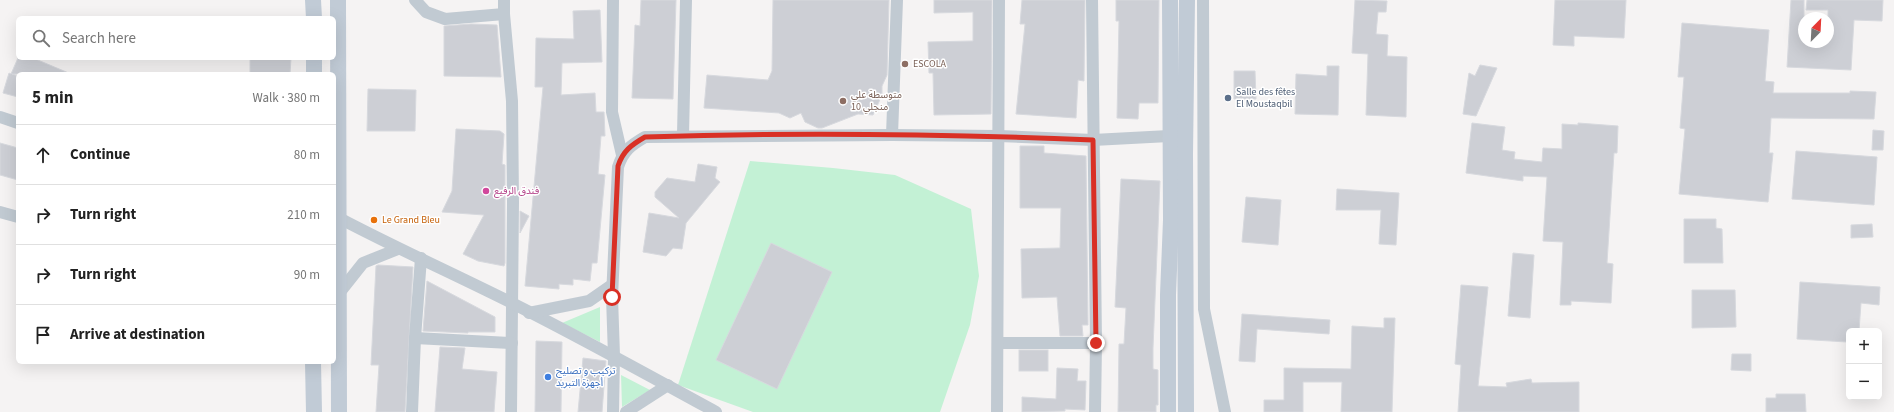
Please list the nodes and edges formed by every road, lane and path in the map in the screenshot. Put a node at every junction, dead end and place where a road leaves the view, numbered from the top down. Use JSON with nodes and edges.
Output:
{"nodes":[{"id":1,"x":314,"y":0,"type":"edge"},
{"id":2,"x":338,"y":0,"type":"edge"},
{"id":3,"x":415,"y":0,"type":"edge"},
{"id":4,"x":504,"y":0,"type":"edge"},
{"id":5,"x":613,"y":0,"type":"edge"},
{"id":6,"x":686,"y":0,"type":"edge"},
{"id":7,"x":897,"y":0,"type":"edge"},
{"id":8,"x":1000,"y":0,"type":"edge"},
{"id":9,"x":1092,"y":0,"type":"edge"},
{"id":10,"x":1170,"y":0,"type":"edge"},
{"id":11,"x":1187,"y":0,"type":"edge"},
{"id":12,"x":1203,"y":0,"type":"edge"},
{"id":13,"x":504,"y":14,"type":"junction"},
{"id":14,"x":314,"y":16,"type":"edge"},
{"id":15,"x":314,"y":60,"type":"edge"},
{"id":16,"x":314,"y":72,"type":"edge"},
{"id":17,"x":0,"y":117,"type":"edge"},
{"id":18,"x":16,"y":121,"type":"edge"},
{"id":19,"x":683,"y":135,"type":"junction"},
{"id":20,"x":892,"y":135,"type":"junction"},
{"id":21,"x":998,"y":136,"type":"junction"},
{"id":22,"x":1169,"y":136,"type":"junction"},
{"id":23,"x":1093,"y":140,"type":"junction"},
{"id":24,"x":622,"y":155,"type":"junction"},
{"id":25,"x":0,"y":212,"type":"edge"},
{"id":26,"x":16,"y":216,"type":"edge"},
{"id":27,"x":339,"y":218,"type":"junction"},
{"id":28,"x":398,"y":249,"type":"junction"},
{"id":29,"x":421,"y":258,"type":"junction"},
{"id":30,"x":612,"y":285,"type":"junction"},
{"id":31,"x":340,"y":292,"type":"junction"},
{"id":32,"x":512,"y":304,"type":"junction"},
{"id":33,"x":529,"y":313,"type":"junction"},
{"id":34,"x":415,"y":338,"type":"junction"},
{"id":35,"x":998,"y":342,"type":"junction"},
{"id":36,"x":512,"y":343,"type":"junction"},
{"id":37,"x":1096,"y":343,"type":"junction"},
{"id":38,"x":614,"y":356,"type":"junction"},
{"id":39,"x":313,"y":364,"type":"edge"},
{"id":40,"x":668,"y":386,"type":"junction"},
{"id":41,"x":314,"y":412,"type":"edge"},
{"id":42,"x":339,"y":412,"type":"edge"},
{"id":43,"x":412,"y":412,"type":"edge"},
{"id":44,"x":511,"y":412,"type":"edge"},
{"id":45,"x":613,"y":412,"type":"edge"},
{"id":46,"x":626,"y":412,"type":"edge"},
{"id":47,"x":716,"y":412,"type":"edge"},
{"id":48,"x":997,"y":412,"type":"edge"},
{"id":49,"x":1095,"y":412,"type":"edge"},
{"id":50,"x":1168,"y":412,"type":"edge"},
{"id":51,"x":1186,"y":412,"type":"edge"},
{"id":52,"x":1224,"y":412,"type":"edge"}],
"edges":[{"from":1,"to":14,"type":"main road"},
{"from":2,"to":27,"type":"main road"},
{"from":3,"to":13,"type":"street"},
{"from":4,"to":13,"type":"street"},
{"from":5,"to":24,"type":"street"},
{"from":6,"to":19,"type":"street"},
{"from":7,"to":20,"type":"street"},
{"from":8,"to":21,"type":"street"},
{"from":9,"to":23,"type":"street"},
{"from":10,"to":22,"type":"main road"},
{"from":11,"to":51,"type":"main road"},
{"from":12,"to":52,"type":"street"},
{"from":13,"to":32,"type":"street"},
{"from":15,"to":16,"type":"main road"},
{"from":17,"to":18,"type":"street"},
{"from":19,"to":20,"type":"street"},
{"from":19,"to":24,"type":"street"},
{"from":20,"to":21,"type":"street"},
{"from":21,"to":23,"type":"street"},
{"from":21,"to":35,"type":"street"},
{"from":22,"to":23,"type":"street"},
{"from":22,"to":50,"type":"main road"},
{"from":23,"to":37,"type":"street"},
{"from":24,"to":30,"type":"street"},
{"from":25,"to":26,"type":"street"},
{"from":27,"to":28,"type":"street"},
{"from":27,"to":31,"type":"main road"},
{"from":28,"to":29,"type":"street"},
{"from":28,"to":31,"type":"street"},
{"from":29,"to":32,"type":"street"},
{"from":29,"to":34,"type":"street"},
{"from":30,"to":33,"type":"street"},
{"from":30,"to":38,"type":"street"},
{"from":31,"to":42,"type":"main road"},
{"from":32,"to":33,"type":"street"},
{"from":32,"to":36,"type":"street"},
{"from":33,"to":38,"type":"street"},
{"from":34,"to":36,"type":"street"},
{"from":34,"to":43,"type":"street"},
{"from":35,"to":37,"type":"street"},
{"from":35,"to":48,"type":"street"},
{"from":36,"to":44,"type":"street"},
{"from":37,"to":49,"type":"street"},
{"from":38,"to":40,"type":"street"},
{"from":38,"to":45,"type":"street"},
{"from":39,"to":41,"type":"main road"},
{"from":40,"to":46,"type":"street"},
{"from":40,"to":47,"type":"street"}]}
